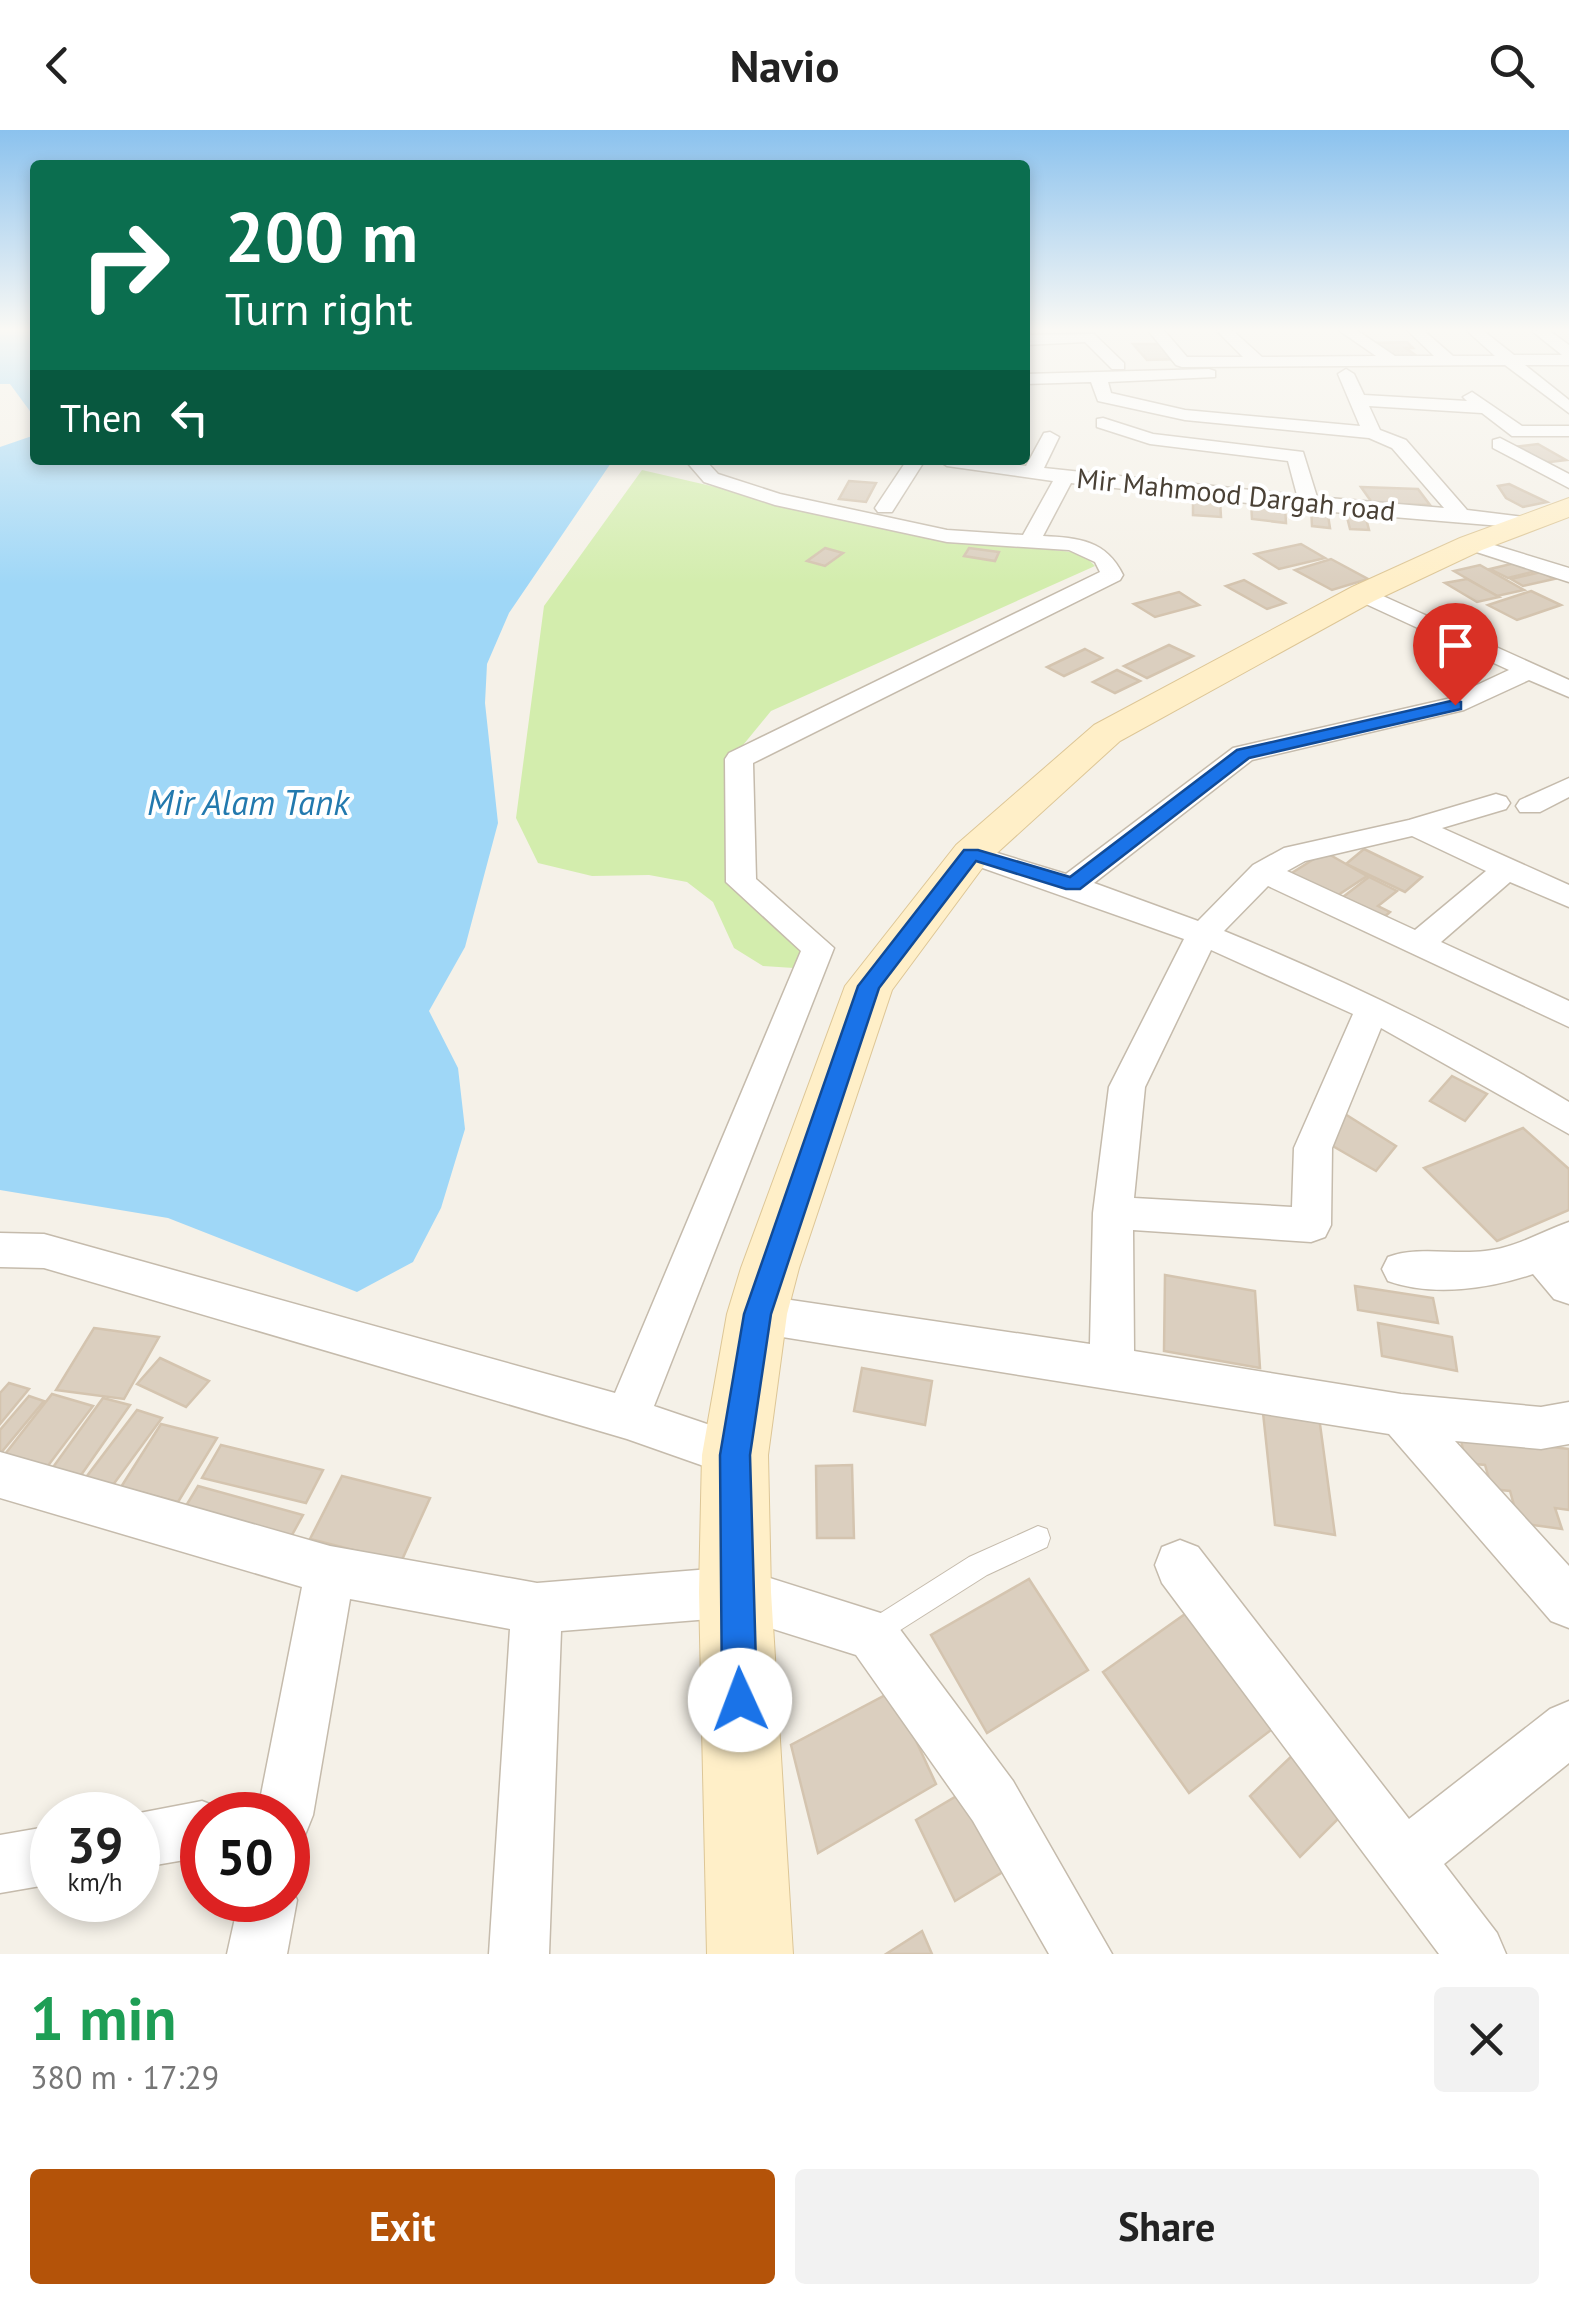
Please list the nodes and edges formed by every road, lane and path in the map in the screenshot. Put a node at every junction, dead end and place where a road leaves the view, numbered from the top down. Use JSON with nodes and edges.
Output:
{"nodes":[{"id":1,"x":1181,"y":414,"type":"edge"},
{"id":2,"x":1267,"y":414,"type":"edge"},
{"id":3,"x":1365,"y":414,"type":"edge"},
{"id":4,"x":1496,"y":414,"type":"edge"},
{"id":5,"x":1103,"y":422,"type":"dead end"},
{"id":6,"x":1271,"y":425,"type":"junction"},
{"id":7,"x":1569,"y":431,"type":"edge"},
{"id":8,"x":1372,"y":433,"type":"junction"},
{"id":9,"x":1050,"y":437,"type":"dead end"},
{"id":10,"x":1500,"y":444,"type":"dead end"},
{"id":11,"x":1140,"y":460,"type":"junction"},
{"id":12,"x":699,"y":465,"type":"edge"},
{"id":13,"x":913,"y":465,"type":"edge"},
{"id":14,"x":977,"y":465,"type":"edge"},
{"id":15,"x":1030,"y":474,"type":"junction"},
{"id":16,"x":1064,"y":477,"type":"junction"},
{"id":17,"x":1569,"y":482,"type":"edge"},
{"id":18,"x":1310,"y":504,"type":"junction"},
{"id":19,"x":885,"y":508,"type":"dead end"},
{"id":20,"x":1547,"y":515,"type":"edge"},
{"id":21,"x":1466,"y":530,"type":"junction"},
{"id":22,"x":1030,"y":541,"type":"junction"},
{"id":23,"x":1569,"y":575,"type":"edge"},
{"id":24,"x":1529,"y":588,"type":"dead end"},
{"id":25,"x":1364,"y":594,"type":"junction"},
{"id":26,"x":1527,"y":671,"type":"junction"},
{"id":27,"x":1569,"y":689,"type":"edge"},
{"id":28,"x":1569,"y":786,"type":"edge"},
{"id":29,"x":1415,"y":827,"type":"junction"},
{"id":30,"x":971,"y":854,"type":"junction"},
{"id":31,"x":1509,"y":867,"type":"junction"},
{"id":32,"x":1264,"y":872,"type":"junction"},
{"id":33,"x":1073,"y":884,"type":"junction"},
{"id":34,"x":1569,"y":896,"type":"edge"},
{"id":35,"x":1201,"y":936,"type":"junction"},
{"id":36,"x":1417,"y":946,"type":"junction"},
{"id":37,"x":1372,"y":1009,"type":"junction"},
{"id":38,"x":1569,"y":1015,"type":"edge"},
{"id":39,"x":1569,"y":1120,"type":"edge"},
{"id":40,"x":1113,"y":1213,"type":"junction"},
{"id":41,"x":1555,"y":1247,"type":"edge"},
{"id":42,"x":0,"y":1250,"type":"edge"},
{"id":43,"x":1403,"y":1269,"type":"dead end"},
{"id":44,"x":1569,"y":1286,"type":"edge"},
{"id":45,"x":758,"y":1314,"type":"junction"},
{"id":46,"x":1112,"y":1367,"type":"junction"},
{"id":47,"x":1400,"y":1415,"type":"junction"},
{"id":48,"x":628,"y":1418,"type":"junction"},
{"id":49,"x":1569,"y":1423,"type":"edge"},
{"id":50,"x":735,"y":1455,"type":"junction"},
{"id":51,"x":0,"y":1475,"type":"edge"},
{"id":52,"x":1038,"y":1538,"type":"dead end"},
{"id":53,"x":1180,"y":1565,"type":"dead end"},
{"id":54,"x":330,"y":1571,"type":"junction"},
{"id":55,"x":735,"y":1592,"type":"junction"},
{"id":56,"x":1569,"y":1603,"type":"edge"},
{"id":57,"x":537,"y":1608,"type":"junction"},
{"id":58,"x":872,"y":1634,"type":"junction"},
{"id":59,"x":1569,"y":1728,"type":"edge"},
{"id":60,"x":288,"y":1792,"type":"edge"},
{"id":61,"x":30,"y":1859,"type":"edge"},
{"id":62,"x":1404,"y":1859,"type":"junction"},
{"id":63,"x":0,"y":1864,"type":"edge"},
{"id":64,"x":264,"y":1922,"type":"edge"},
{"id":65,"x":257,"y":1954,"type":"edge"},
{"id":66,"x":520,"y":1954,"type":"edge"},
{"id":67,"x":750,"y":1954,"type":"edge"},
{"id":68,"x":1082,"y":1954,"type":"edge"},
{"id":69,"x":1476,"y":1954,"type":"edge"}],
"edges":[{"from":1,"to":6,"type":"street"},
{"from":2,"to":6,"type":"street"},
{"from":3,"to":8,"type":"street"},
{"from":4,"to":7,"type":"street"},
{"from":5,"to":11,"type":"street"},
{"from":6,"to":8,"type":"street"},
{"from":8,"to":21,"type":"street"},
{"from":9,"to":15,"type":"street"},
{"from":10,"to":17,"type":"street"},
{"from":11,"to":16,"type":"street","name":"Mir Mahmood Dargah road"},
{"from":11,"to":18,"type":"street","name":"Mir Mahmood Dargah road"},
{"from":11,"to":18,"type":"street"},
{"from":12,"to":22,"type":"street"},
{"from":13,"to":19,"type":"street"},
{"from":14,"to":15,"type":"street","name":"Mir Mahmood Dargah road"},
{"from":15,"to":16,"type":"street","name":"Mir Mahmood Dargah road"},
{"from":16,"to":22,"type":"street"},
{"from":18,"to":21,"type":"street","name":"Mir Mahmood Dargah road"},
{"from":20,"to":21,"type":"main road"},
{"from":21,"to":23,"type":"street","name":"Mir Mahmood Dargah road"},
{"from":21,"to":25,"type":"main road"},
{"from":22,"to":48,"type":"street"},
{"from":23,"to":24,"type":"street"},
{"from":25,"to":26,"type":"street"},
{"from":25,"to":30,"type":"main road"},
{"from":26,"to":27,"type":"street"},
{"from":26,"to":33,"type":"street"},
{"from":28,"to":29,"type":"street"},
{"from":29,"to":31,"type":"street"},
{"from":29,"to":32,"type":"street"},
{"from":30,"to":33,"type":"street"},
{"from":30,"to":45,"type":"main road"},
{"from":31,"to":34,"type":"street"},
{"from":31,"to":36,"type":"street"},
{"from":32,"to":35,"type":"street"},
{"from":32,"to":36,"type":"street"},
{"from":33,"to":35,"type":"street"},
{"from":35,"to":37,"type":"street"},
{"from":35,"to":40,"type":"street"},
{"from":36,"to":38,"type":"street"},
{"from":37,"to":39,"type":"street"},
{"from":37,"to":40,"type":"street"},
{"from":40,"to":46,"type":"street"},
{"from":41,"to":43,"type":"street"},
{"from":41,"to":44,"type":"street"},
{"from":42,"to":48,"type":"street"},
{"from":45,"to":46,"type":"street"},
{"from":45,"to":50,"type":"main road"},
{"from":46,"to":47,"type":"street"},
{"from":47,"to":49,"type":"street"},
{"from":47,"to":56,"type":"street"},
{"from":48,"to":50,"type":"street"},
{"from":50,"to":55,"type":"main road"},
{"from":51,"to":54,"type":"street"},
{"from":52,"to":58,"type":"lane"},
{"from":53,"to":62,"type":"street"},
{"from":54,"to":57,"type":"street"},
{"from":54,"to":60,"type":"street"},
{"from":55,"to":57,"type":"street"},
{"from":55,"to":58,"type":"street"},
{"from":55,"to":67,"type":"main road"},
{"from":57,"to":66,"type":"street"},
{"from":58,"to":68,"type":"street"},
{"from":59,"to":62,"type":"street"},
{"from":61,"to":63,"type":"street"},
{"from":62,"to":69,"type":"street"},
{"from":64,"to":65,"type":"street"}]}
